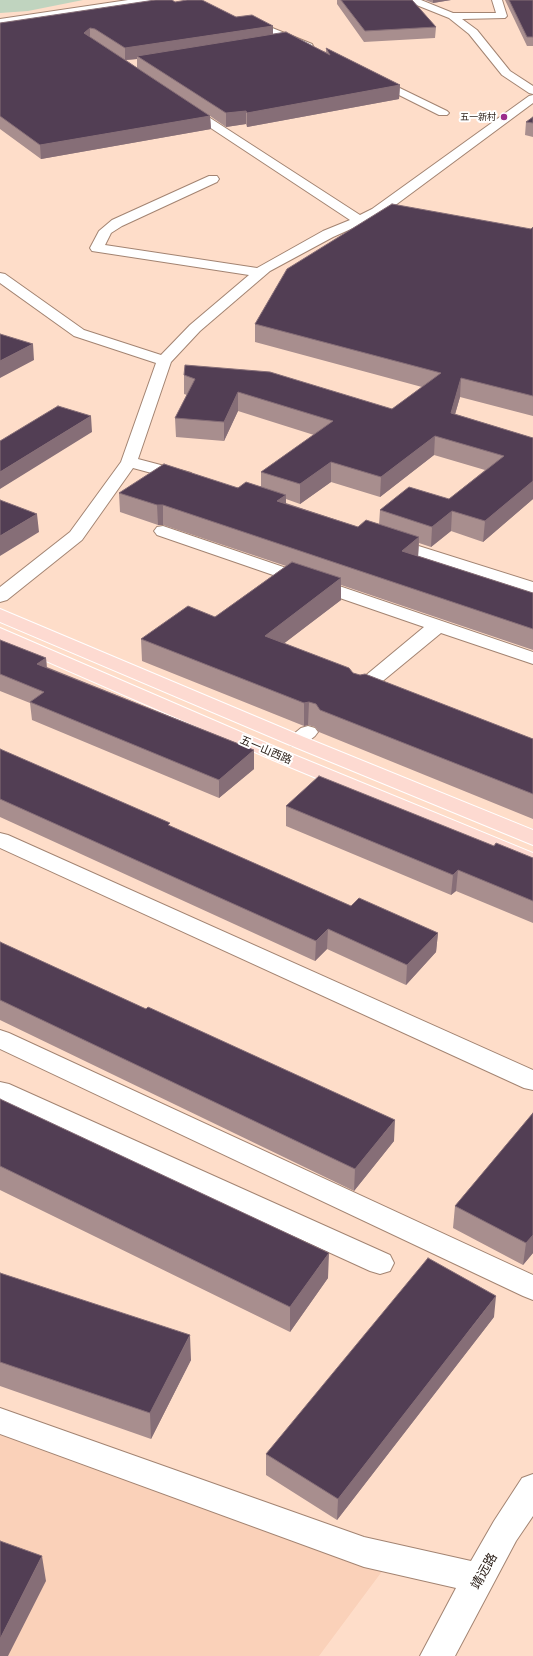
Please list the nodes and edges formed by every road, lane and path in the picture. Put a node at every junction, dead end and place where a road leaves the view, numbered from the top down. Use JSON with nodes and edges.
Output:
{"nodes":[{"id":1,"x":147,"y":0,"type":"edge"},
{"id":2,"x":412,"y":0,"type":"edge"},
{"id":3,"x":497,"y":0,"type":"edge"},
{"id":4,"x":452,"y":16,"type":"junction"},
{"id":5,"x":234,"y":17,"type":"edge"},
{"id":6,"x":0,"y":22,"type":"edge"},
{"id":7,"x":294,"y":39,"type":"junction"},
{"id":8,"x":271,"y":43,"type":"edge"},
{"id":9,"x":316,"y":50,"type":"edge"},
{"id":10,"x":365,"y":74,"type":"edge"},
{"id":11,"x":533,"y":91,"type":"edge"},
{"id":12,"x":533,"y":98,"type":"edge"},
{"id":13,"x":176,"y":101,"type":"edge"},
{"id":14,"x":443,"y":113,"type":"dead end"},
{"id":15,"x":213,"y":179,"type":"dead end"},
{"id":16,"x":359,"y":220,"type":"junction"},
{"id":17,"x":259,"y":272,"type":"junction"},
{"id":18,"x":0,"y":277,"type":"edge"},
{"id":19,"x":164,"y":361,"type":"junction"},
{"id":20,"x":129,"y":462,"type":"junction"},
{"id":21,"x":204,"y":481,"type":"edge"},
{"id":22,"x":163,"y":531,"type":"dead end"},
{"id":23,"x":374,"y":537,"type":"edge"},
{"id":24,"x":533,"y":588,"type":"edge"},
{"id":25,"x":0,"y":596,"type":"edge"},
{"id":26,"x":0,"y":615,"type":"edge"},
{"id":27,"x":437,"y":626,"type":"junction"},
{"id":28,"x":0,"y":634,"type":"edge"},
{"id":29,"x":533,"y":658,"type":"edge"},
{"id":30,"x":360,"y":690,"type":"edge"},
{"id":31,"x":533,"y":838,"type":"edge"},
{"id":32,"x":0,"y":840,"type":"edge"},
{"id":33,"x":533,"y":861,"type":"edge"},
{"id":34,"x":0,"y":1039,"type":"edge"},
{"id":35,"x":533,"y":1081,"type":"edge"},
{"id":36,"x":0,"y":1091,"type":"edge"},
{"id":37,"x":380,"y":1263,"type":"dead end"},
{"id":38,"x":533,"y":1288,"type":"edge"},
{"id":39,"x":0,"y":1422,"type":"edge"},
{"id":40,"x":533,"y":1488,"type":"edge"},
{"id":41,"x":480,"y":1578,"type":"junction"},
{"id":42,"x":437,"y":1656,"type":"edge"}],
"edges":[{"from":1,"to":6,"type":"street"},
{"from":2,"to":4,"type":"street"},
{"from":3,"to":4,"type":"street"},
{"from":4,"to":11,"type":"street"},
{"from":5,"to":7,"type":"street"},
{"from":7,"to":8,"type":"street"},
{"from":7,"to":9,"type":"street"},
{"from":10,"to":14,"type":"street"},
{"from":12,"to":16,"type":"street"},
{"from":13,"to":16,"type":"street"},
{"from":15,"to":17,"type":"street"},
{"from":16,"to":17,"type":"street"},
{"from":17,"to":19,"type":"street"},
{"from":18,"to":19,"type":"street"},
{"from":19,"to":20,"type":"street"},
{"from":20,"to":21,"type":"street"},
{"from":20,"to":25,"type":"street"},
{"from":22,"to":27,"type":"street"},
{"from":23,"to":24,"type":"street"},
{"from":26,"to":31,"type":"main road","name":"五一山西路"},
{"from":27,"to":29,"type":"street"},
{"from":27,"to":30,"type":"street"},
{"from":28,"to":33,"type":"main road","name":"五一山西路"},
{"from":32,"to":35,"type":"street"},
{"from":34,"to":38,"type":"street"},
{"from":36,"to":37,"type":"street"},
{"from":39,"to":41,"type":"street"},
{"from":40,"to":41,"type":"street","name":"靖远路"},
{"from":41,"to":42,"type":"street","name":"靖远路"}]}
